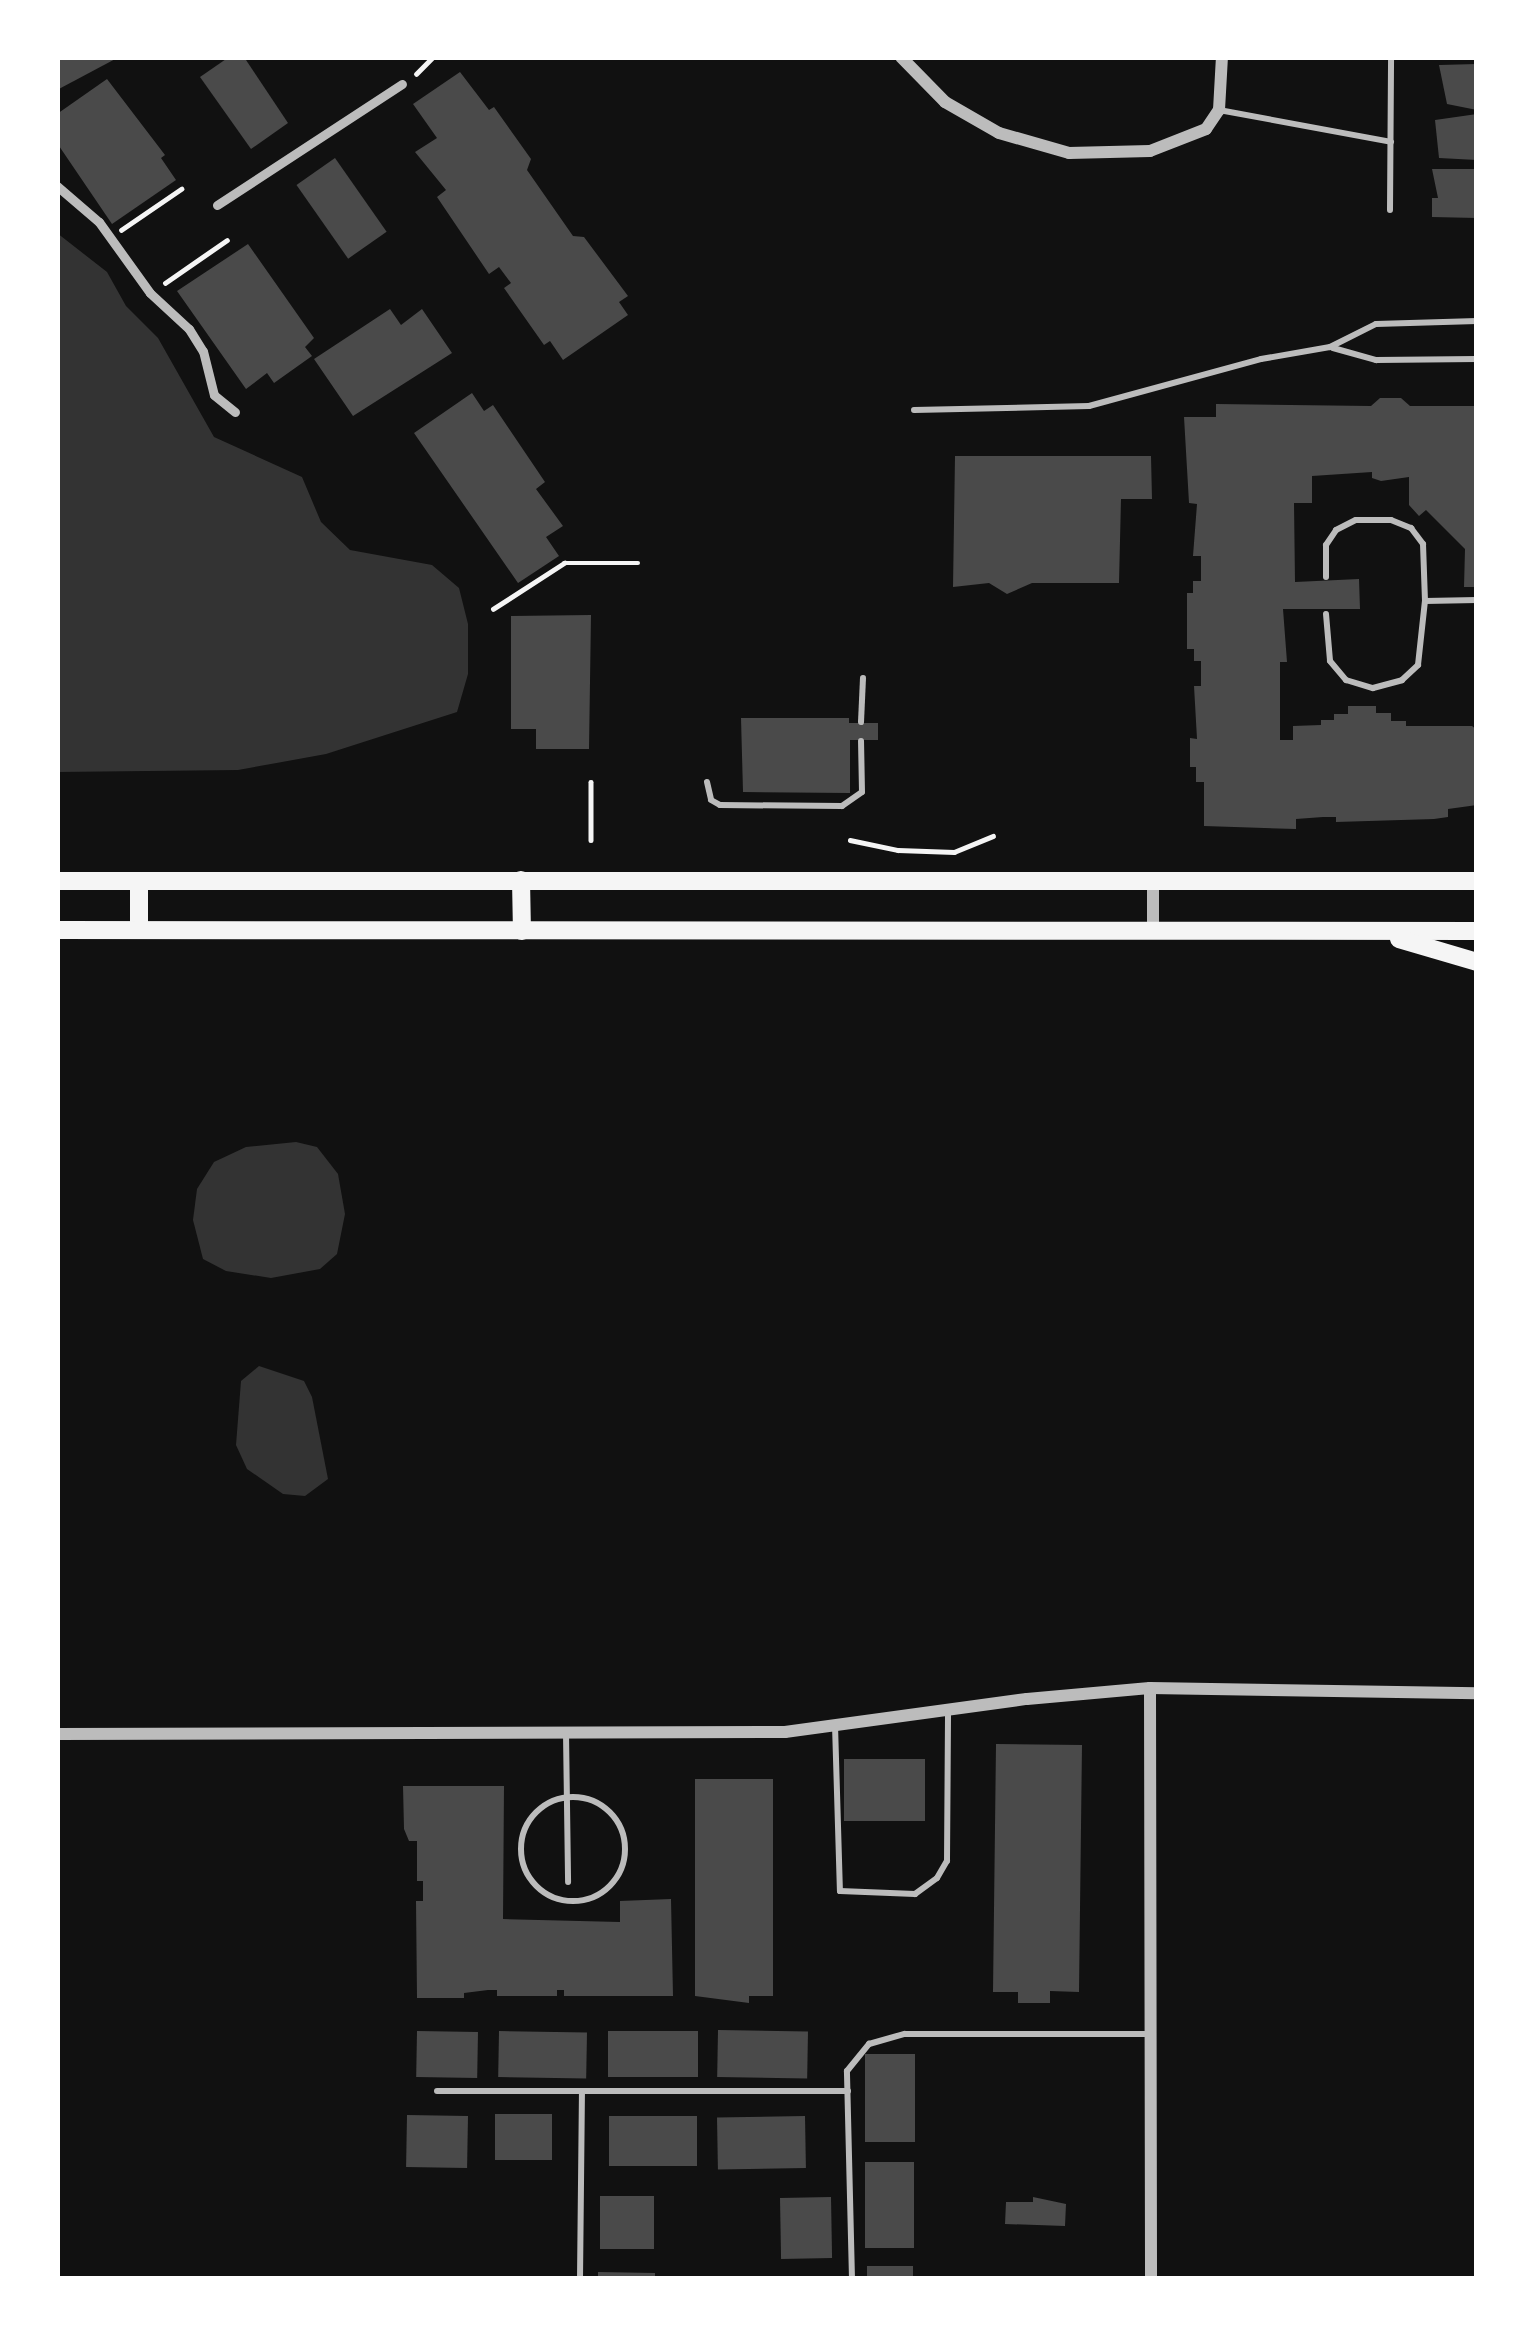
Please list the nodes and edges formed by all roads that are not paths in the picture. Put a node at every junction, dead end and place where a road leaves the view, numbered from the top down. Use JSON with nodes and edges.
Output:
{"nodes":[{"id":1,"x":901,"y":57,"type":"edge"},
{"id":2,"x":1222,"y":57,"type":"edge"},
{"id":3,"x":1391,"y":57,"type":"edge"},
{"id":4,"x":401,"y":84,"type":"dead end"},
{"id":5,"x":1219,"y":110,"type":"junction"},
{"id":6,"x":1390,"y":142,"type":"junction"},
{"id":7,"x":57,"y":187,"type":"edge"},
{"id":8,"x":217,"y":205,"type":"dead end"},
{"id":9,"x":1390,"y":210,"type":"dead end"},
{"id":10,"x":1477,"y":321,"type":"edge"},
{"id":11,"x":1330,"y":347,"type":"junction"},
{"id":12,"x":1477,"y":359,"type":"edge"},
{"id":13,"x":914,"y":410,"type":"dead end"},
{"id":14,"x":235,"y":412,"type":"dead end"},
{"id":15,"x":1326,"y":577,"type":"dead end"},
{"id":16,"x":1477,"y":600,"type":"edge"},
{"id":17,"x":1425,"y":601,"type":"junction"},
{"id":18,"x":1326,"y":614,"type":"dead end"},
{"id":19,"x":863,"y":677,"type":"dead end"},
{"id":20,"x":860,"y":722,"type":"dead end"},
{"id":21,"x":860,"y":741,"type":"dead end"},
{"id":22,"x":706,"y":782,"type":"dead end"},
{"id":23,"x":1154,"y":879,"type":"junction"},
{"id":24,"x":139,"y":880,"type":"junction"},
{"id":25,"x":520,"y":880,"type":"junction"},
{"id":26,"x":1477,"y":880,"type":"edge"},
{"id":27,"x":57,"y":881,"type":"edge"},
{"id":28,"x":57,"y":930,"type":"edge"},
{"id":29,"x":140,"y":930,"type":"junction"},
{"id":30,"x":1154,"y":930,"type":"junction"},
{"id":31,"x":522,"y":931,"type":"junction"},
{"id":32,"x":1477,"y":931,"type":"edge"},
{"id":33,"x":1377,"y":932,"type":"junction"},
{"id":34,"x":1477,"y":962,"type":"edge"},
{"id":35,"x":1150,"y":1688,"type":"junction"},
{"id":36,"x":1477,"y":1693,"type":"edge"},
{"id":37,"x":948,"y":1709,"type":"junction"},
{"id":38,"x":835,"y":1725,"type":"junction"},
{"id":39,"x":566,"y":1733,"type":"junction"},
{"id":40,"x":57,"y":1734,"type":"edge"},
{"id":41,"x":567,"y":1798,"type":"junction"},
{"id":42,"x":568,"y":1882,"type":"dead end"},
{"id":43,"x":1150,"y":2034,"type":"junction"},
{"id":44,"x":437,"y":2091,"type":"dead end"},
{"id":45,"x":848,"y":2091,"type":"junction"},
{"id":46,"x":582,"y":2092,"type":"junction"},
{"id":47,"x":580,"y":2279,"type":"edge"},
{"id":48,"x":852,"y":2279,"type":"edge"},
{"id":49,"x":1150,"y":2279,"type":"edge"}],
"edges":[{"from":1,"to":5,"type":"street"},
{"from":2,"to":5,"type":"street"},
{"from":3,"to":6,"type":"lane"},
{"from":4,"to":8,"type":"street"},
{"from":5,"to":6,"type":"lane"},
{"from":6,"to":9,"type":"lane"},
{"from":7,"to":14,"type":"street"},
{"from":10,"to":11,"type":"lane"},
{"from":11,"to":12,"type":"lane"},
{"from":11,"to":13,"type":"lane"},
{"from":15,"to":17,"type":"lane"},
{"from":16,"to":17,"type":"lane"},
{"from":17,"to":18,"type":"lane"},
{"from":19,"to":20,"type":"lane"},
{"from":21,"to":22,"type":"lane"},
{"from":23,"to":25,"type":"main road"},
{"from":23,"to":26,"type":"main road"},
{"from":23,"to":30,"type":"street"},
{"from":24,"to":25,"type":"main road"},
{"from":24,"to":27,"type":"main road"},
{"from":24,"to":29,"type":"main road"},
{"from":25,"to":31,"type":"main road"},
{"from":28,"to":29,"type":"main road"},
{"from":29,"to":31,"type":"main road"},
{"from":30,"to":31,"type":"main road"},
{"from":30,"to":33,"type":"main road"},
{"from":32,"to":33,"type":"main road"},
{"from":33,"to":34,"type":"main road"},
{"from":35,"to":36,"type":"street"},
{"from":35,"to":37,"type":"street"},
{"from":35,"to":43,"type":"street"},
{"from":37,"to":38,"type":"street"},
{"from":37,"to":38,"type":"lane"},
{"from":38,"to":39,"type":"street"},
{"from":39,"to":40,"type":"street"},
{"from":39,"to":41,"type":"lane"},
{"from":41,"to":41,"type":"lane"},
{"from":41,"to":42,"type":"lane"},
{"from":43,"to":45,"type":"lane"},
{"from":43,"to":49,"type":"street"},
{"from":44,"to":46,"type":"lane"},
{"from":45,"to":46,"type":"lane"},
{"from":45,"to":48,"type":"lane"},
{"from":46,"to":47,"type":"lane"}]}
